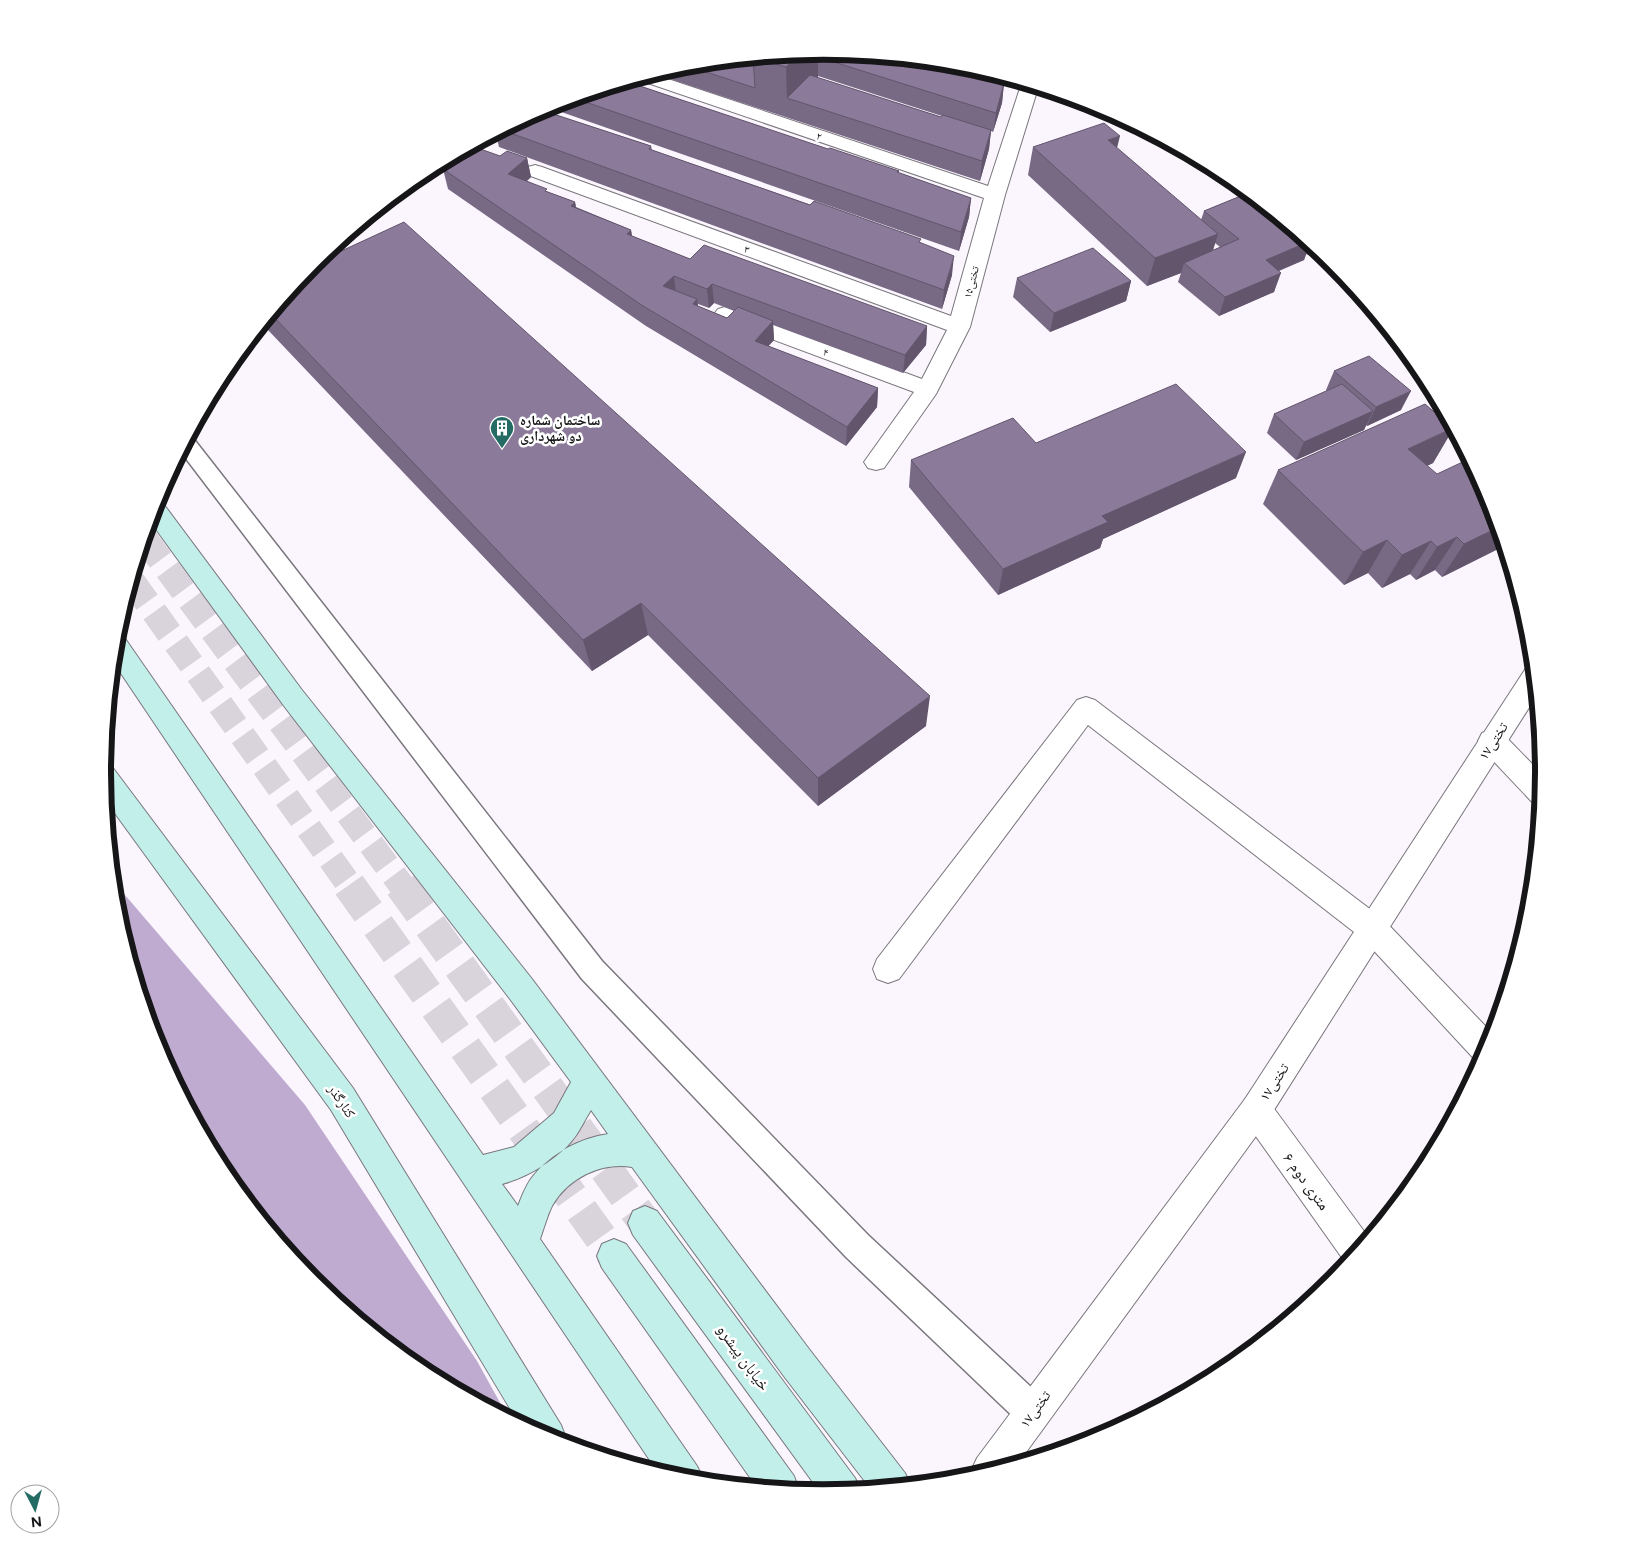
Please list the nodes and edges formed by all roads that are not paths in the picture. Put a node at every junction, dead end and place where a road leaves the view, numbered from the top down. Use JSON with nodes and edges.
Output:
{"nodes":[{"id":1,"x":654,"y":81,"type":"edge"},
{"id":2,"x":1028,"y":90,"type":"edge"},
{"id":3,"x":535,"y":171,"type":"dead end"},
{"id":4,"x":995,"y":195,"type":"junction"},
{"id":5,"x":725,"y":314,"type":"dead end"},
{"id":6,"x":959,"y":327,"type":"junction"},
{"id":7,"x":928,"y":389,"type":"junction"},
{"id":8,"x":190,"y":449,"type":"edge"},
{"id":9,"x":876,"y":462,"type":"dead end"},
{"id":10,"x":160,"y":516,"type":"edge"},
{"id":11,"x":122,"y":654,"type":"edge"},
{"id":12,"x":1530,"y":684,"type":"edge"},
{"id":13,"x":1492,"y":741,"type":"junction"},
{"id":14,"x":112,"y":785,"type":"edge"},
{"id":15,"x":1535,"y":786,"type":"edge"},
{"id":16,"x":1373,"y":929,"type":"junction"},
{"id":17,"x":888,"y":969,"type":"dead end"},
{"id":18,"x":1481,"y":1044,"type":"edge"},
{"id":19,"x":588,"y":1081,"type":"junction"},
{"id":20,"x":1256,"y":1110,"type":"junction"},
{"id":21,"x":641,"y":1152,"type":"junction"},
{"id":22,"x":477,"y":1173,"type":"junction"},
{"id":23,"x":645,"y":1223,"type":"tunnel mouth"},
{"id":24,"x":523,"y":1240,"type":"junction"},
{"id":25,"x":1354,"y":1246,"type":"edge"},
{"id":26,"x":614,"y":1256,"type":"tunnel mouth"},
{"id":27,"x":1033,"y":1412,"type":"junction"},
{"id":28,"x":540,"y":1425,"type":"edge"},
{"id":29,"x":996,"y":1463,"type":"edge"},
{"id":30,"x":677,"y":1468,"type":"edge"},
{"id":31,"x":888,"y":1480,"type":"edge"},
{"id":32,"x":777,"y":1482,"type":"edge"},
{"id":33,"x":836,"y":1483,"type":"edge"}],
"edges":[{"from":1,"to":4,"type":"street","name":"۲"},
{"from":2,"to":4,"type":"street","name":"تختی۱۵"},
{"from":3,"to":6,"type":"street","name":"۳"},
{"from":4,"to":6,"type":"street","name":"تختی۱۵"},
{"from":5,"to":7,"type":"street","name":"۴"},
{"from":6,"to":7,"type":"street","name":"تختی۱۵"},
{"from":7,"to":9,"type":"street","name":"تختی۱۵"},
{"from":8,"to":27,"type":"lane"},
{"from":10,"to":19,"type":"main road"},
{"from":11,"to":22,"type":"main road"},
{"from":12,"to":13,"type":"street","name":"تختی۱۷"},
{"from":13,"to":15,"type":"street"},
{"from":13,"to":16,"type":"street","name":"تختی۱۷"},
{"from":14,"to":28,"type":"main road","name":"کنارگذر"},
{"from":16,"to":17,"type":"street"},
{"from":16,"to":18,"type":"street"},
{"from":16,"to":20,"type":"street","name":"تختی۱۷"},
{"from":19,"to":21,"type":"main road"},
{"from":19,"to":22,"type":"main road"},
{"from":20,"to":25,"type":"street","name":"۶ متری دوم"},
{"from":20,"to":27,"type":"street","name":"تختی۱۷"},
{"from":21,"to":24,"type":"main road"},
{"from":21,"to":31,"type":"main road"},
{"from":22,"to":24,"type":"main road"},
{"from":23,"to":33,"type":"main road","name":"خیابان پیشرو"},
{"from":24,"to":30,"type":"main road"},
{"from":26,"to":32,"type":"main road"},
{"from":27,"to":29,"type":"street","name":"تختی۱۷"}]}
